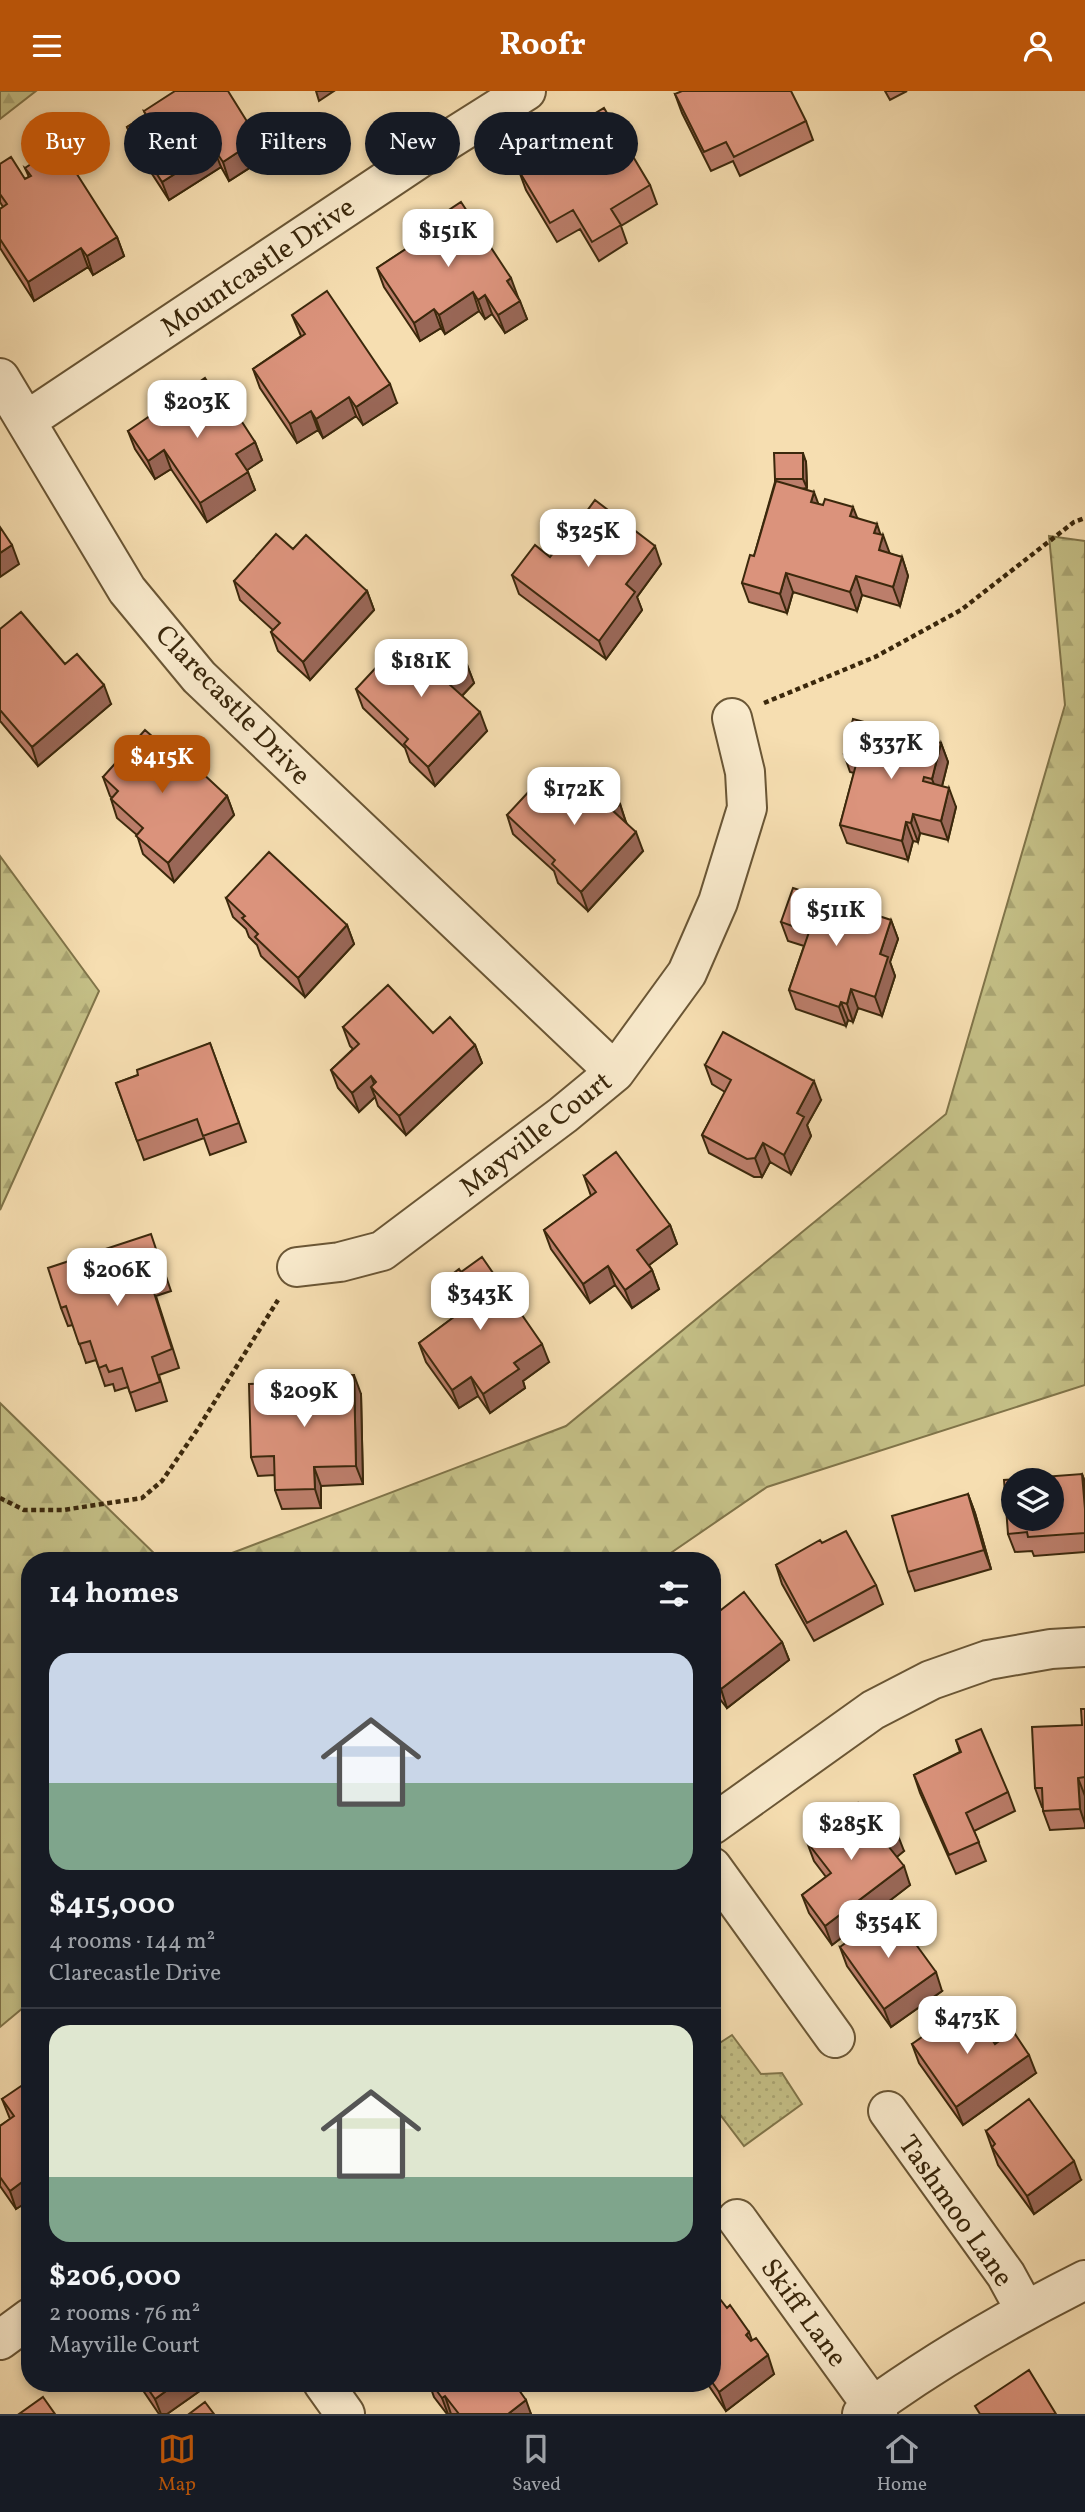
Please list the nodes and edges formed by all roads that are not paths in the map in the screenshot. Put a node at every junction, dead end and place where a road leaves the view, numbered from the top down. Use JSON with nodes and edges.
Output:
{"nodes":[{"id":1,"x":526,"y":91,"type":"edge"},
{"id":2,"x":0,"y":378,"type":"edge"},
{"id":3,"x":26,"y":421,"type":"junction"},
{"id":4,"x":732,"y":718,"type":"road end"},
{"id":5,"x":615,"y":1072,"type":"junction"},
{"id":6,"x":297,"y":1267,"type":"road end"},
{"id":7,"x":1085,"y":1647,"type":"edge"},
{"id":8,"x":721,"y":1819,"type":"edge"},
{"id":9,"x":721,"y":1880,"type":"edge"},
{"id":10,"x":835,"y":2038,"type":"dead end"},
{"id":11,"x":888,"y":2111,"type":"dead end"},
{"id":12,"x":737,"y":2218,"type":"dead end"},
{"id":13,"x":1085,"y":2280,"type":"edge"},
{"id":14,"x":1025,"y":2311,"type":"junction"},
{"id":15,"x":21,"y":2325,"type":"edge"},
{"id":16,"x":0,"y":2340,"type":"edge"},
{"id":17,"x":329,"y":2392,"type":"edge"},
{"id":18,"x":871,"y":2411,"type":"edge"},
{"id":19,"x":345,"y":2414,"type":"edge"}],
"edges":[{"from":1,"to":3,"type":"street","name":"Mountcastle Drive"},
{"from":2,"to":3,"type":"street","name":"Clarecastle Drive"},
{"from":3,"to":5,"type":"street","name":"Clarecastle Drive"},
{"from":4,"to":5,"type":"street","name":"Mayville Court"},
{"from":5,"to":6,"type":"street","name":"Mayville Court"},
{"from":7,"to":8,"type":"street"},
{"from":9,"to":10,"type":"street"},
{"from":11,"to":14,"type":"street","name":"Tashmoo Lane"},
{"from":12,"to":18,"type":"street","name":"Skiff Lane"},
{"from":13,"to":14,"type":"street"},
{"from":14,"to":18,"type":"street"},
{"from":15,"to":16,"type":"street"},
{"from":17,"to":19,"type":"street"}]}
